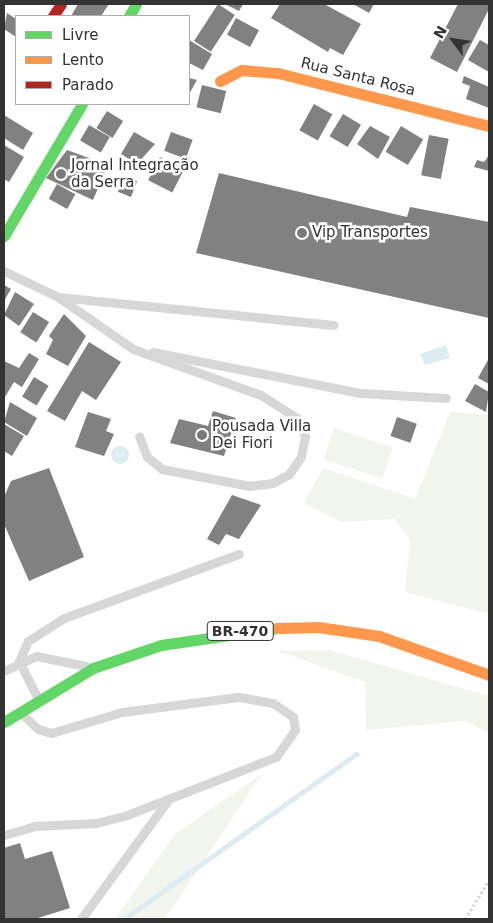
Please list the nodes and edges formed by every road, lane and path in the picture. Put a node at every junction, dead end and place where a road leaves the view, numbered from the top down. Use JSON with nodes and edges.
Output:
{"nodes":[{"id":1,"x":61,"y":4,"type":"edge"},
{"id":2,"x":136,"y":4,"type":"edge"},
{"id":3,"x":54,"y":15,"type":"edge"},
{"id":4,"x":130,"y":15,"type":"edge"},
{"id":5,"x":220,"y":81,"type":"dead end"},
{"id":6,"x":76,"y":106,"type":"edge"},
{"id":7,"x":489,"y":126,"type":"edge"},
{"id":8,"x":4,"y":236,"type":"edge"},
{"id":9,"x":4,"y":271,"type":"edge"},
{"id":10,"x":58,"y":297,"type":"junction"},
{"id":11,"x":334,"y":325,"type":"dead end"},
{"id":12,"x":133,"y":349,"type":"junction"},
{"id":13,"x":446,"y":398,"type":"dead end"},
{"id":14,"x":139,"y":436,"type":"dead end"},
{"id":15,"x":239,"y":554,"type":"dead end"},
{"id":16,"x":19,"y":661,"type":"junction"},
{"id":17,"x":93,"y":668,"type":"junction"},
{"id":18,"x":4,"y":671,"type":"edge"},
{"id":19,"x":489,"y":675,"type":"edge"},
{"id":20,"x":39,"y":701,"type":"junction"},
{"id":21,"x":19,"y":712,"type":"junction"},
{"id":22,"x":4,"y":722,"type":"edge"},
{"id":23,"x":169,"y":800,"type":"junction"},
{"id":24,"x":4,"y":835,"type":"edge"},
{"id":25,"x":489,"y":880,"type":"edge"},
{"id":26,"x":81,"y":919,"type":"edge"},
{"id":27,"x":465,"y":919,"type":"edge"}],
"edges":[{"from":1,"to":3,"type":"main road"},
{"from":2,"to":4,"type":"main road"},
{"from":5,"to":7,"type":"main road","name":"Rua Santa Rosa"},
{"from":6,"to":8,"type":"main road"},
{"from":9,"to":10,"type":"lane"},
{"from":10,"to":11,"type":"lane"},
{"from":10,"to":12,"type":"lane"},
{"from":12,"to":13,"type":"lane"},
{"from":12,"to":14,"type":"lane"},
{"from":15,"to":16,"type":"lane"},
{"from":16,"to":17,"type":"lane"},
{"from":16,"to":18,"type":"lane"},
{"from":16,"to":20,"type":"lane"},
{"from":17,"to":19,"type":"main road","number":"BR-470"},
{"from":17,"to":20,"type":"main road","number":"BR-470"},
{"from":20,"to":21,"type":"main road","number":"BR-470"},
{"from":21,"to":22,"type":"main road","number":"BR-470"},
{"from":21,"to":23,"type":"lane"},
{"from":23,"to":24,"type":"lane"},
{"from":23,"to":26,"type":"lane"},
{"from":25,"to":27,"type":"path"}]}
